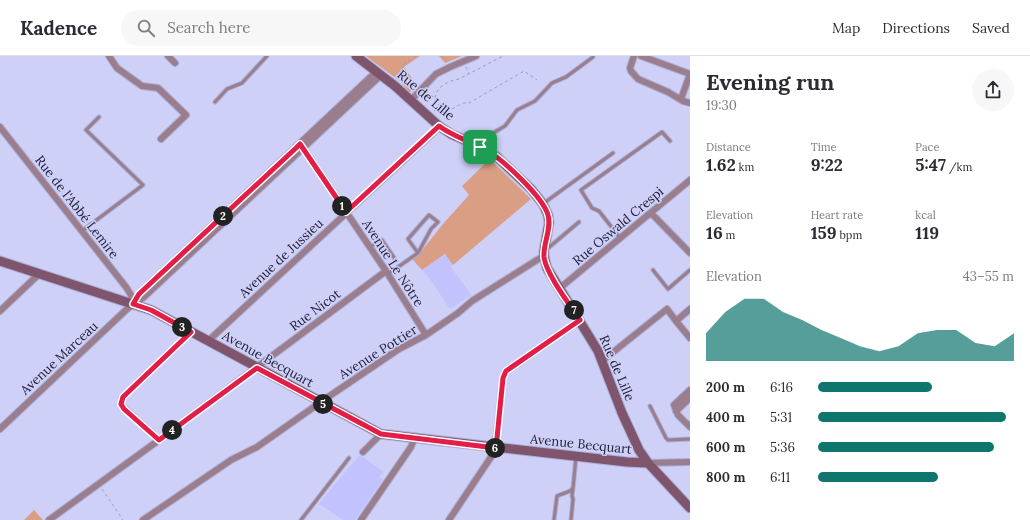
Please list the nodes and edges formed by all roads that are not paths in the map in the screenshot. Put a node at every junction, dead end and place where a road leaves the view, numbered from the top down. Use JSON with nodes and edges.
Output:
{"nodes":[{"id":1,"x":109,"y":56,"type":"edge"},
{"id":2,"x":168,"y":56,"type":"edge"},
{"id":3,"x":267,"y":56,"type":"edge"},
{"id":4,"x":356,"y":56,"type":"edge"},
{"id":5,"x":476,"y":56,"type":"edge"},
{"id":6,"x":634,"y":56,"type":"edge"},
{"id":7,"x":641,"y":56,"type":"edge"},
{"id":8,"x":593,"y":57,"type":"dead end"},
{"id":9,"x":175,"y":63,"type":"dead end"},
{"id":10,"x":379,"y":73,"type":"junction"},
{"id":11,"x":681,"y":99,"type":"junction"},
{"id":12,"x":410,"y":100,"type":"junction"},
{"id":13,"x":215,"y":102,"type":"dead end"},
{"id":14,"x":690,"y":103,"type":"edge"},
{"id":15,"x":99,"y":117,"type":"dead end"},
{"id":16,"x":0,"y":126,"type":"edge"},
{"id":17,"x":439,"y":126,"type":"junction"},
{"id":18,"x":161,"y":139,"type":"dead end"},
{"id":19,"x":670,"y":141,"type":"dead end"},
{"id":20,"x":302,"y":146,"type":"junction"},
{"id":21,"x":480,"y":147,"type":"junction"},
{"id":22,"x":613,"y":153,"type":"dead end"},
{"id":23,"x":690,"y":180,"type":"edge"},
{"id":24,"x":543,"y":204,"type":"junction"},
{"id":25,"x":346,"y":212,"type":"junction"},
{"id":26,"x":651,"y":213,"type":"junction"},
{"id":27,"x":579,"y":222,"type":"dead end"},
{"id":28,"x":82,"y":231,"type":"junction"},
{"id":29,"x":620,"y":238,"type":"junction"},
{"id":30,"x":370,"y":247,"type":"junction"},
{"id":31,"x":690,"y":253,"type":"edge"},
{"id":32,"x":418,"y":254,"type":"junction"},
{"id":33,"x":544,"y":254,"type":"junction"},
{"id":34,"x":395,"y":259,"type":"dead end"},
{"id":35,"x":0,"y":262,"type":"edge"},
{"id":36,"x":653,"y":270,"type":"dead end"},
{"id":37,"x":690,"y":270,"type":"edge"},
{"id":38,"x":387,"y":272,"type":"junction"},
{"id":39,"x":39,"y":274,"type":"junction"},
{"id":40,"x":560,"y":288,"type":"junction"},
{"id":41,"x":133,"y":304,"type":"junction"},
{"id":42,"x":690,"y":309,"type":"edge"},
{"id":43,"x":0,"y":311,"type":"edge"},
{"id":44,"x":580,"y":320,"type":"junction"},
{"id":45,"x":676,"y":321,"type":"junction"},
{"id":46,"x":191,"y":332,"type":"junction"},
{"id":47,"x":426,"y":334,"type":"junction"},
{"id":48,"x":690,"y":338,"type":"edge"},
{"id":49,"x":208,"y":341,"type":"junction"},
{"id":50,"x":602,"y":361,"type":"junction"},
{"id":51,"x":257,"y":368,"type":"junction"},
{"id":52,"x":690,"y":390,"type":"edge"},
{"id":53,"x":690,"y":398,"type":"edge"},
{"id":54,"x":321,"y":402,"type":"junction"},
{"id":55,"x":650,"y":406,"type":"dead end"},
{"id":56,"x":676,"y":411,"type":"junction"},
{"id":57,"x":690,"y":427,"type":"edge"},
{"id":58,"x":0,"y":429,"type":"edge"},
{"id":59,"x":381,"y":434,"type":"junction"},
{"id":60,"x":414,"y":439,"type":"junction"},
{"id":61,"x":690,"y":439,"type":"edge"},
{"id":62,"x":159,"y":440,"type":"junction"},
{"id":63,"x":496,"y":448,"type":"junction"},
{"id":64,"x":363,"y":452,"type":"dead end"},
{"id":65,"x":576,"y":457,"type":"junction"},
{"id":66,"x":349,"y":458,"type":"dead end"},
{"id":67,"x":690,"y":462,"type":"edge"},
{"id":68,"x":648,"y":463,"type":"junction"},
{"id":69,"x":573,"y":488,"type":"junction"},
{"id":70,"x":690,"y":508,"type":"edge"},
{"id":71,"x":49,"y":520,"type":"edge"},
{"id":72,"x":143,"y":520,"type":"edge"},
{"id":73,"x":301,"y":520,"type":"edge"},
{"id":74,"x":362,"y":520,"type":"edge"},
{"id":75,"x":449,"y":520,"type":"edge"},
{"id":76,"x":554,"y":520,"type":"edge"},
{"id":77,"x":570,"y":520,"type":"edge"}],
"edges":[{"from":1,"to":18,"type":"street"},
{"from":2,"to":9,"type":"street"},
{"from":3,"to":13,"type":"lane"},
{"from":4,"to":10,"type":"street","name":"Rue de Lille"},
{"from":5,"to":12,"type":"street"},
{"from":6,"to":11,"type":"street"},
{"from":7,"to":11,"type":"street"},
{"from":8,"to":21,"type":"lane"},
{"from":10,"to":12,"type":"street","name":"Rue de Lille"},
{"from":10,"to":20,"type":"street","name":"Avenue Marceau"},
{"from":11,"to":14,"type":"street"},
{"from":12,"to":17,"type":"street","name":"Rue de Lille"},
{"from":15,"to":28,"type":"lane"},
{"from":16,"to":28,"type":"street","name":"Rue de l'Abbé Lemire"},
{"from":17,"to":21,"type":"street","name":"Rue de Lille"},
{"from":17,"to":25,"type":"street","name":"Avenue de Jussieu"},
{"from":19,"to":29,"type":"lane"},
{"from":20,"to":25,"type":"street","name":"Avenue Le Nôtre"},
{"from":20,"to":41,"type":"street","name":"Avenue Marceau"},
{"from":21,"to":24,"type":"street","name":"Rue de Lille"},
{"from":22,"to":24,"type":"lane"},
{"from":23,"to":26,"type":"street","name":"Rue Oswald Crespi"},
{"from":24,"to":33,"type":"street","name":"Rue de Lille"},
{"from":25,"to":30,"type":"street","name":"Avenue Le Nôtre"},
{"from":25,"to":49,"type":"street","name":"Avenue de Jussieu"},
{"from":26,"to":29,"type":"street","name":"Rue Oswald Crespi"},
{"from":26,"to":31,"type":"street"},
{"from":27,"to":33,"type":"lane"},
{"from":28,"to":41,"type":"street","name":"Rue de l'Abbé Lemire"},
{"from":29,"to":40,"type":"street","name":"Rue Oswald Crespi"},
{"from":30,"to":34,"type":"lane"},
{"from":30,"to":38,"type":"street","name":"Avenue Le Nôtre"},
{"from":32,"to":32,"type":"lane"},
{"from":32,"to":38,"type":"lane"},
{"from":33,"to":40,"type":"street","name":"Rue de Lille"},
{"from":33,"to":47,"type":"street","name":"Avenue Pottier"},
{"from":35,"to":39,"type":"street","name":"Avenue Becquart"},
{"from":36,"to":37,"type":"lane"},
{"from":38,"to":47,"type":"street","name":"Avenue Le Nôtre"},
{"from":38,"to":51,"type":"street","name":"Rue Nicot"},
{"from":39,"to":41,"type":"street","name":"Avenue Becquart"},
{"from":39,"to":43,"type":"street"},
{"from":40,"to":44,"type":"street","name":"Rue de Lille"},
{"from":41,"to":46,"type":"street","name":"Avenue Becquart"},
{"from":41,"to":58,"type":"street","name":"Avenue Marceau"},
{"from":42,"to":45,"type":"street"},
{"from":44,"to":50,"type":"street","name":"Rue de Lille"},
{"from":44,"to":63,"type":"street"},
{"from":45,"to":48,"type":"street"},
{"from":45,"to":50,"type":"street"},
{"from":46,"to":49,"type":"street","name":"Avenue Becquart"},
{"from":46,"to":62,"type":"street"},
{"from":47,"to":54,"type":"street","name":"Avenue Pottier"},
{"from":49,"to":51,"type":"street","name":"Avenue Becquart"},
{"from":50,"to":68,"type":"street","name":"Rue de Lille"},
{"from":51,"to":54,"type":"street","name":"Avenue Becquart"},
{"from":51,"to":62,"type":"street","name":"Rue Nicot"},
{"from":52,"to":56,"type":"street"},
{"from":53,"to":56,"type":"street"},
{"from":54,"to":59,"type":"street","name":"Avenue Becquart"},
{"from":54,"to":72,"type":"street","name":"Avenue Pottier"},
{"from":55,"to":61,"type":"lane"},
{"from":56,"to":57,"type":"street"},
{"from":59,"to":60,"type":"street","name":"Avenue Becquart"},
{"from":59,"to":64,"type":"street"},
{"from":60,"to":63,"type":"street","name":"Avenue Becquart"},
{"from":60,"to":74,"type":"street"},
{"from":62,"to":71,"type":"street","name":"Rue Nicot"},
{"from":63,"to":65,"type":"street","name":"Avenue Becquart"},
{"from":63,"to":75,"type":"street"},
{"from":65,"to":68,"type":"street","name":"Avenue Becquart"},
{"from":65,"to":69,"type":"lane"},
{"from":66,"to":73,"type":"lane"},
{"from":67,"to":68,"type":"street"},
{"from":68,"to":70,"type":"street","name":"Rue de Lille"},
{"from":69,"to":76,"type":"lane"},
{"from":69,"to":77,"type":"lane"}]}
